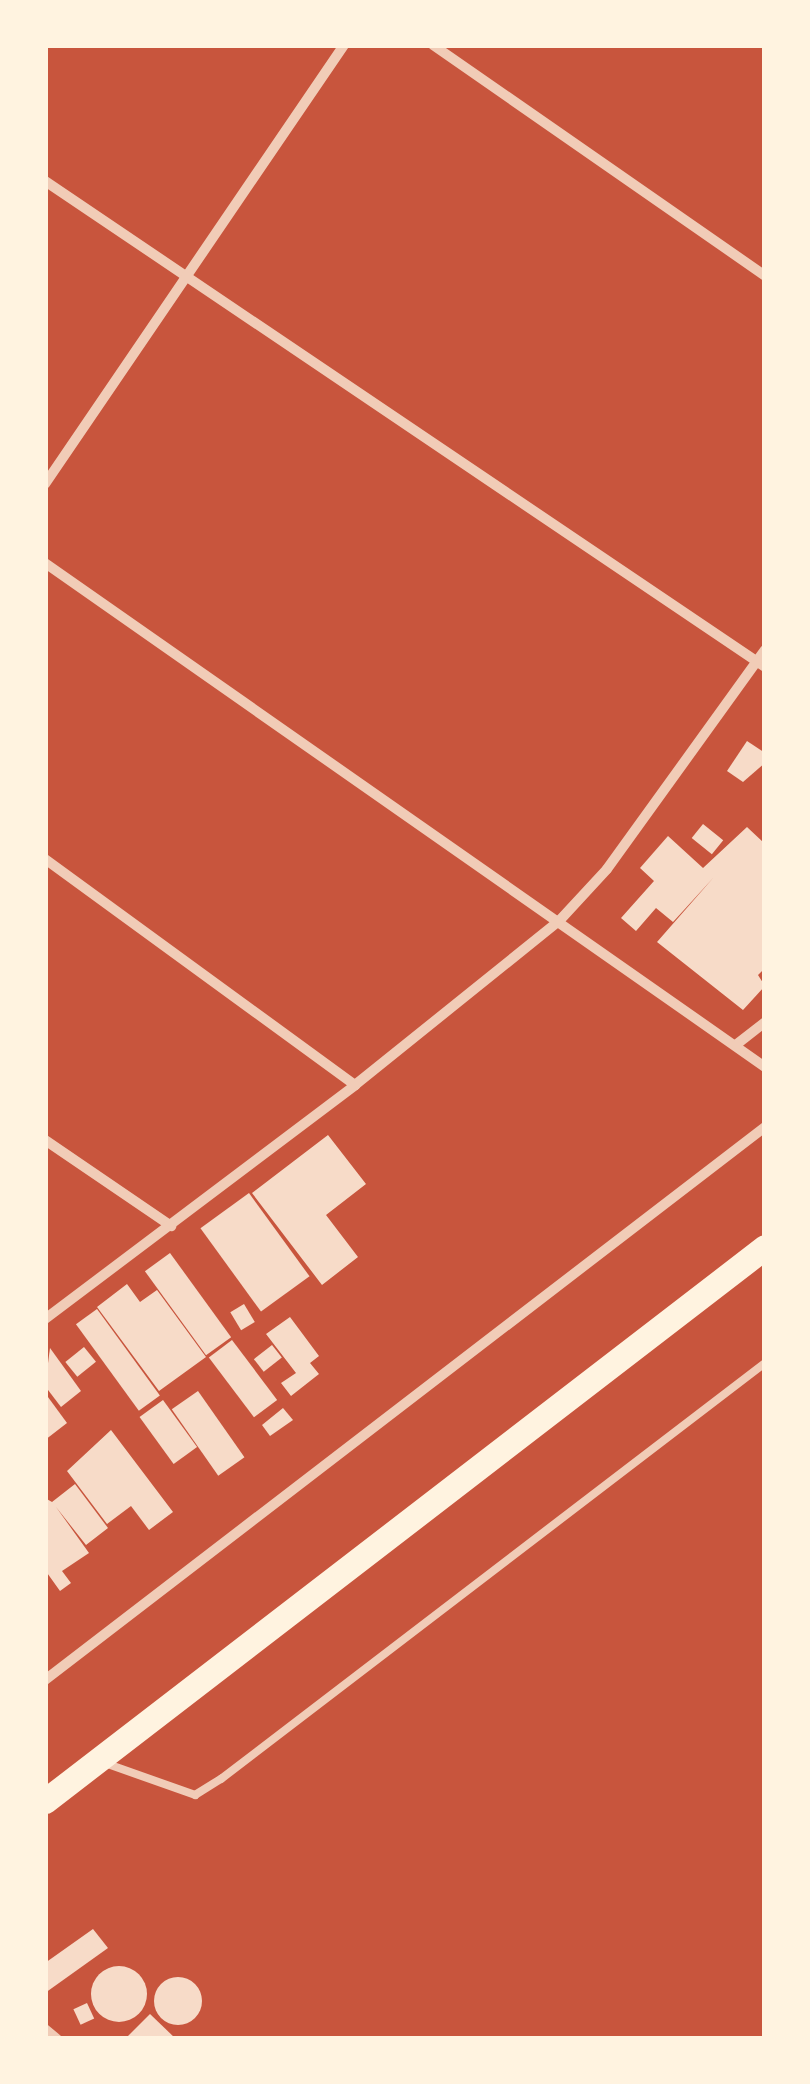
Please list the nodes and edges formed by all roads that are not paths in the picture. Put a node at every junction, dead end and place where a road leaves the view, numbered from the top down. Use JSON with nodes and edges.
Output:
{"nodes":[{"id":1,"x":344,"y":45,"type":"edge"},
{"id":2,"x":433,"y":45,"type":"edge"},
{"id":3,"x":45,"y":181,"type":"edge"},
{"id":4,"x":186,"y":275,"type":"junction"},
{"id":5,"x":765,"y":276,"type":"edge"},
{"id":6,"x":45,"y":484,"type":"edge"},
{"id":7,"x":45,"y":563,"type":"edge"},
{"id":8,"x":765,"y":650,"type":"edge"},
{"id":9,"x":761,"y":664,"type":"edge"},
{"id":10,"x":45,"y":860,"type":"edge"},
{"id":11,"x":560,"y":920,"type":"junction"},
{"id":12,"x":765,"y":1022,"type":"edge"},
{"id":13,"x":737,"y":1044,"type":"junction"},
{"id":14,"x":765,"y":1068,"type":"edge"},
{"id":15,"x":355,"y":1086,"type":"junction"},
{"id":16,"x":765,"y":1126,"type":"edge"},
{"id":17,"x":45,"y":1140,"type":"edge"},
{"id":18,"x":171,"y":1226,"type":"junction"},
{"id":19,"x":765,"y":1247,"type":"edge"},
{"id":20,"x":45,"y":1319,"type":"edge"},
{"id":21,"x":765,"y":1363,"type":"edge"},
{"id":22,"x":45,"y":1680,"type":"edge"},
{"id":23,"x":98,"y":1760,"type":"junction"},
{"id":24,"x":45,"y":1801,"type":"edge"},
{"id":25,"x":45,"y":2030,"type":"edge"},
{"id":26,"x":58,"y":2039,"type":"edge"}],
"edges":[{"from":1,"to":4,"type":"street"},
{"from":2,"to":5,"type":"street"},
{"from":3,"to":4,"type":"street"},
{"from":4,"to":6,"type":"street"},
{"from":4,"to":9,"type":"street"},
{"from":7,"to":11,"type":"street"},
{"from":8,"to":9,"type":"street"},
{"from":9,"to":11,"type":"street"},
{"from":10,"to":15,"type":"street"},
{"from":11,"to":13,"type":"street"},
{"from":11,"to":15,"type":"street"},
{"from":12,"to":13,"type":"street"},
{"from":13,"to":14,"type":"street"},
{"from":15,"to":18,"type":"street"},
{"from":16,"to":22,"type":"street"},
{"from":17,"to":18,"type":"street"},
{"from":18,"to":20,"type":"street"},
{"from":19,"to":23,"type":"main road"},
{"from":21,"to":23,"type":"lane"},
{"from":23,"to":24,"type":"main road"},
{"from":25,"to":26,"type":"street"}]}
